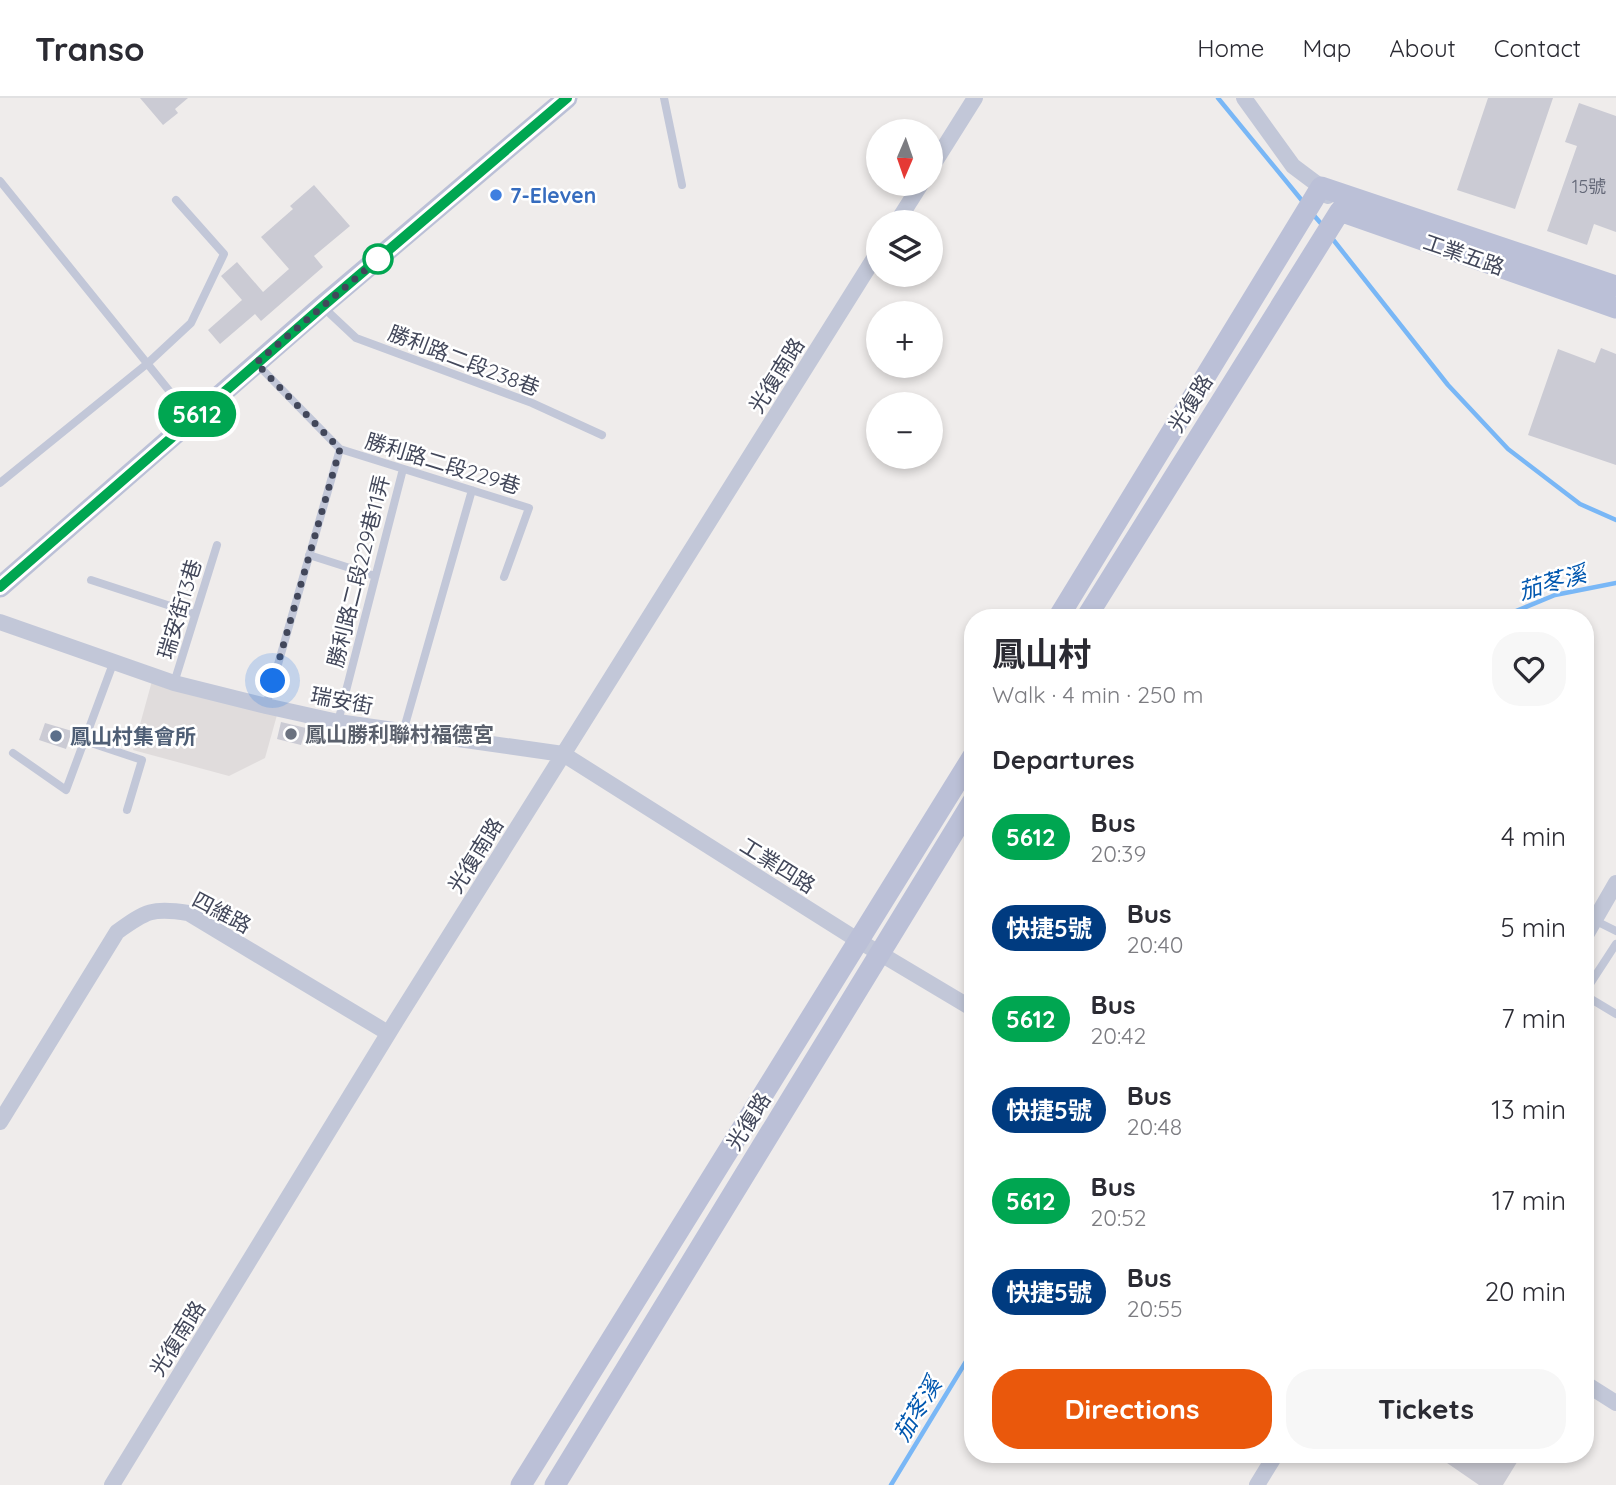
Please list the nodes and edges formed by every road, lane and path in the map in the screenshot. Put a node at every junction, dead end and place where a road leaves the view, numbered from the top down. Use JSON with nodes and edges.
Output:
{"nodes":[{"id":1,"x":567,"y":98,"type":"edge"},
{"id":2,"x":664,"y":98,"type":"edge"},
{"id":3,"x":975,"y":98,"type":"edge"},
{"id":4,"x":1244,"y":98,"type":"edge"},
{"id":5,"x":943,"y":149,"type":"edge"},
{"id":6,"x":0,"y":181,"type":"edge"},
{"id":7,"x":682,"y":185,"type":"dead end"},
{"id":8,"x":1321,"y":187,"type":"junction"},
{"id":9,"x":176,"y":200,"type":"dead end"},
{"id":10,"x":1340,"y":211,"type":"junction"},
{"id":11,"x":866,"y":271,"type":"edge"},
{"id":12,"x":1616,"y":286,"type":"edge"},
{"id":13,"x":323,"y":306,"type":"junction"},
{"id":14,"x":1616,"y":308,"type":"edge"},
{"id":15,"x":148,"y":363,"type":"junction"},
{"id":16,"x":256,"y":363,"type":"junction"},
{"id":17,"x":192,"y":419,"type":"junction"},
{"id":18,"x":602,"y":435,"type":"dead end"},
{"id":19,"x":340,"y":449,"type":"junction"},
{"id":20,"x":403,"y":469,"type":"junction"},
{"id":21,"x":0,"y":484,"type":"edge"},
{"id":22,"x":472,"y":490,"type":"junction"},
{"id":23,"x":217,"y":544,"type":"dead end"},
{"id":24,"x":309,"y":555,"type":"junction"},
{"id":25,"x":375,"y":576,"type":"junction"},
{"id":26,"x":504,"y":577,"type":"dead end"},
{"id":27,"x":90,"y":580,"type":"dead end"},
{"id":28,"x":0,"y":587,"type":"edge"},
{"id":29,"x":1064,"y":609,"type":"edge"},
{"id":30,"x":1092,"y":609,"type":"edge"},
{"id":31,"x":195,"y":614,"type":"junction"},
{"id":32,"x":0,"y":622,"type":"edge"},
{"id":33,"x":114,"y":661,"type":"junction"},
{"id":34,"x":174,"y":683,"type":"junction"},
{"id":35,"x":266,"y":706,"type":"junction"},
{"id":36,"x":338,"y":722,"type":"junction"},
{"id":37,"x":402,"y":732,"type":"junction"},
{"id":38,"x":85,"y":741,"type":"junction"},
{"id":39,"x":13,"y":753,"type":"dead end"},
{"id":40,"x":563,"y":754,"type":"junction"},
{"id":41,"x":964,"y":771,"type":"edge"},
{"id":42,"x":127,"y":810,"type":"dead end"},
{"id":43,"x":964,"y":816,"type":"edge"},
{"id":44,"x":1616,"y":883,"type":"edge"},
{"id":45,"x":1594,"y":920,"type":"joint"},
{"id":46,"x":1616,"y":932,"type":"edge"},
{"id":47,"x":859,"y":941,"type":"junction"},
{"id":48,"x":1616,"y":944,"type":"edge"},
{"id":49,"x":880,"y":953,"type":"junction"},
{"id":50,"x":1594,"y":977,"type":"edge"},
{"id":51,"x":1594,"y":1001,"type":"edge"},
{"id":52,"x":964,"y":1004,"type":"edge"},
{"id":53,"x":1616,"y":1014,"type":"edge"},
{"id":54,"x":388,"y":1033,"type":"junction"},
{"id":55,"x":0,"y":1122,"type":"edge"},
{"id":56,"x":1594,"y":1389,"type":"edge"},
{"id":57,"x":1616,"y":1404,"type":"edge"},
{"id":58,"x":1270,"y":1463,"type":"edge"},
{"id":59,"x":112,"y":1485,"type":"edge"},
{"id":60,"x":521,"y":1485,"type":"edge"},
{"id":61,"x":555,"y":1485,"type":"edge"},
{"id":62,"x":1257,"y":1485,"type":"edge"}],
"edges":[{"from":1,"to":13,"type":"street"},
{"from":2,"to":7,"type":"lane"},
{"from":3,"to":5,"type":"street"},
{"from":4,"to":8,"type":"street","name":"工業五路"},
{"from":6,"to":15,"type":"lane"},
{"from":8,"to":10,"type":"street","name":"工業五路"},
{"from":8,"to":12,"type":"street","name":"工業五路"},
{"from":8,"to":29,"type":"street","name":"光復路"},
{"from":9,"to":15,"type":"lane"},
{"from":10,"to":14,"type":"street","name":"工業五路"},
{"from":10,"to":30,"type":"street","name":"光復路"},
{"from":11,"to":40,"type":"street","name":"光復南路"},
{"from":13,"to":16,"type":"street"},
{"from":13,"to":18,"type":"lane","name":"勝利路二段238巷"},
{"from":15,"to":17,"type":"lane"},
{"from":15,"to":21,"type":"lane"},
{"from":16,"to":17,"type":"street"},
{"from":16,"to":19,"type":"lane","name":"勝利路二段229巷"},
{"from":17,"to":28,"type":"street"},
{"from":19,"to":20,"type":"lane","name":"勝利路二段229巷"},
{"from":19,"to":24,"type":"lane"},
{"from":20,"to":22,"type":"lane","name":"勝利路二段229巷"},
{"from":20,"to":25,"type":"lane","name":"勝利路二段229巷11弄"},
{"from":22,"to":26,"type":"lane","name":"勝利路二段229巷"},
{"from":22,"to":37,"type":"lane"},
{"from":23,"to":31,"type":"lane","name":"瑞安街13巷"},
{"from":24,"to":25,"type":"lane"},
{"from":24,"to":35,"type":"lane"},
{"from":25,"to":36,"type":"lane","name":"勝利路二段229巷11弄"},
{"from":27,"to":31,"type":"lane"},
{"from":31,"to":34,"type":"lane","name":"瑞安街13巷"},
{"from":32,"to":33,"type":"street","name":"瑞安街"},
{"from":33,"to":34,"type":"street","name":"瑞安街"},
{"from":33,"to":38,"type":"lane"},
{"from":34,"to":35,"type":"street","name":"瑞安街"},
{"from":35,"to":36,"type":"street","name":"瑞安街"},
{"from":36,"to":37,"type":"street","name":"瑞安街"},
{"from":37,"to":40,"type":"street","name":"瑞安街"},
{"from":38,"to":39,"type":"lane"},
{"from":38,"to":42,"type":"lane"},
{"from":40,"to":47,"type":"street","name":"工業四路"},
{"from":40,"to":54,"type":"street","name":"光復南路"},
{"from":41,"to":47,"type":"street","name":"光復路"},
{"from":43,"to":49,"type":"street","name":"光復路"},
{"from":44,"to":45,"type":"street"},
{"from":45,"to":46,"type":"lane"},
{"from":47,"to":49,"type":"street","name":"工業四路"},
{"from":47,"to":60,"type":"street","name":"光復路"},
{"from":48,"to":50,"type":"lane"},
{"from":49,"to":52,"type":"street","name":"工業四路"},
{"from":49,"to":61,"type":"street","name":"光復路"},
{"from":51,"to":53,"type":"lane"},
{"from":54,"to":55,"type":"street","name":"四維路"},
{"from":54,"to":59,"type":"street","name":"光復南路"},
{"from":56,"to":57,"type":"street"},
{"from":58,"to":62,"type":"street"}]}
